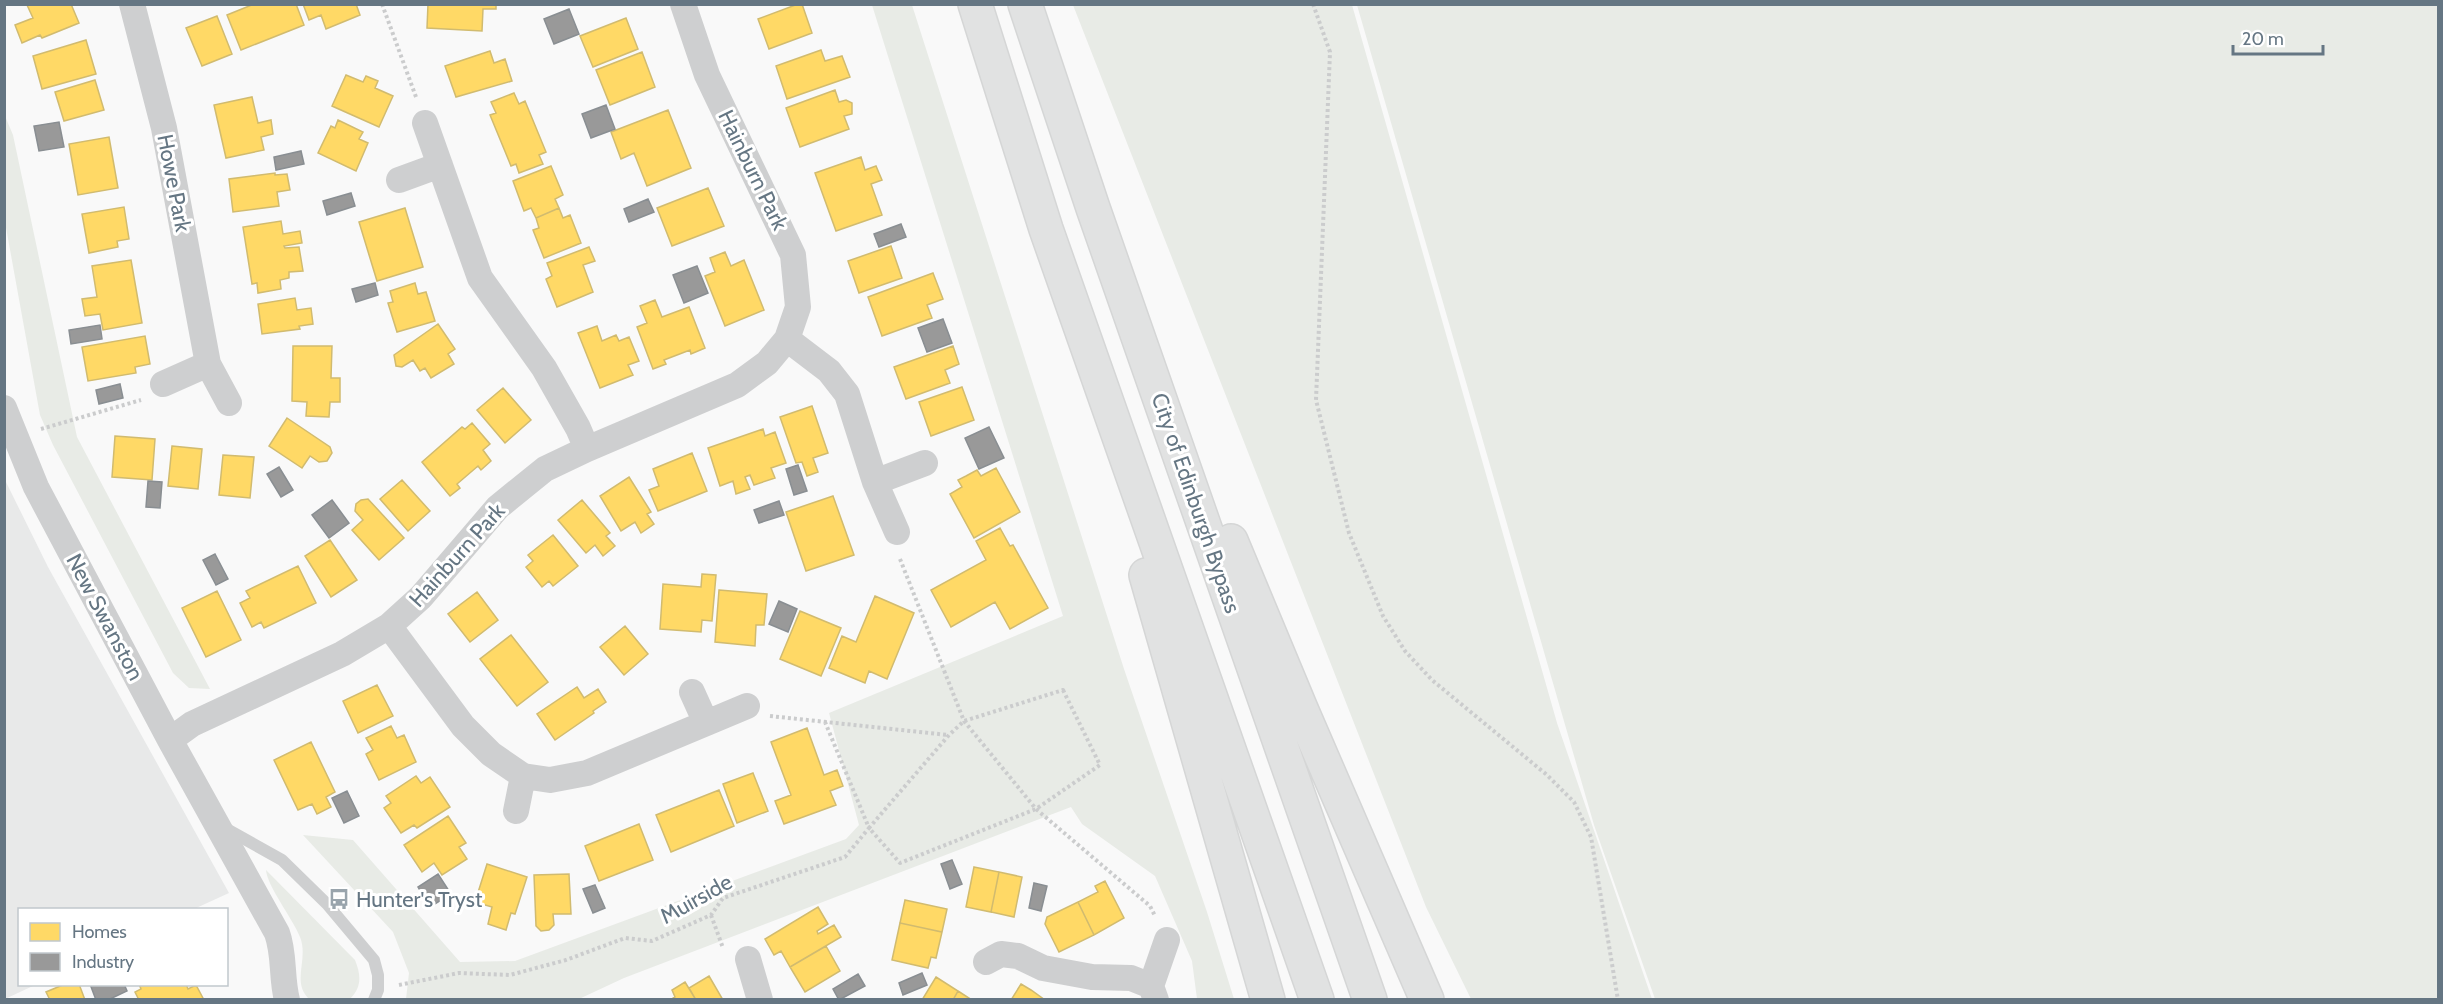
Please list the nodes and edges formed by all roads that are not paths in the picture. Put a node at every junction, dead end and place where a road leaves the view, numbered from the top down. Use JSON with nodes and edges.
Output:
{"nodes":[{"id":1,"x":132,"y":4,"type":"edge"},
{"id":2,"x":683,"y":4,"type":"edge"},
{"id":3,"x":975,"y":4,"type":"edge"},
{"id":4,"x":1025,"y":4,"type":"edge"},
{"id":5,"x":425,"y":123,"type":"road end"},
{"id":6,"x":440,"y":165,"type":"junction"},
{"id":7,"x":399,"y":180,"type":"dead end"},
{"id":8,"x":1093,"y":208,"type":"junction"},
{"id":9,"x":1046,"y":229,"type":"junction"},
{"id":10,"x":787,"y":339,"type":"junction"},
{"id":11,"x":208,"y":364,"type":"junction"},
{"id":12,"x":163,"y":384,"type":"road end"},
{"id":13,"x":229,"y":404,"type":"dead end"},
{"id":14,"x":4,"y":408,"type":"edge"},
{"id":15,"x":587,"y":449,"type":"junction"},
{"id":16,"x":925,"y":463,"type":"dead end"},
{"id":17,"x":875,"y":482,"type":"junction"},
{"id":18,"x":897,"y":532,"type":"road end"},
{"id":19,"x":389,"y":626,"type":"junction"},
{"id":20,"x":692,"y":693,"type":"dead end"},
{"id":21,"x":747,"y":706,"type":"road end"},
{"id":22,"x":706,"y":723,"type":"junction"},
{"id":23,"x":170,"y":740,"type":"junction"},
{"id":24,"x":523,"y":776,"type":"junction"},
{"id":25,"x":516,"y":811,"type":"dead end"},
{"id":26,"x":216,"y":823,"type":"junction"},
{"id":27,"x":1167,"y":940,"type":"road end"},
{"id":28,"x":748,"y":959,"type":"dead end"},
{"id":29,"x":986,"y":962,"type":"dead end"},
{"id":30,"x":1154,"y":993,"type":"edge"},
{"id":31,"x":376,"y":994,"type":"edge"},
{"id":32,"x":287,"y":999,"type":"edge"},
{"id":33,"x":760,"y":999,"type":"edge"},
{"id":34,"x":1268,"y":999,"type":"edge"},
{"id":35,"x":1317,"y":999,"type":"edge"},
{"id":36,"x":1370,"y":999,"type":"edge"},
{"id":37,"x":1427,"y":999,"type":"edge"}],
"edges":[{"from":1,"to":11,"type":"street","name":"Howe Park"},
{"from":2,"to":10,"type":"street","name":"Hainburn Park"},
{"from":3,"to":9,"type":"highway"},
{"from":4,"to":8,"type":"highway","name":"City of Edinburgh Bypass"},
{"from":5,"to":6,"type":"street"},
{"from":6,"to":7,"type":"street"},
{"from":6,"to":15,"type":"street"},
{"from":8,"to":36,"type":"highway","name":"City of Edinburgh Bypass"},
{"from":8,"to":37,"type":"highway"},
{"from":9,"to":34,"type":"highway"},
{"from":9,"to":35,"type":"highway"},
{"from":10,"to":15,"type":"street","name":"Hainburn Park"},
{"from":10,"to":17,"type":"street"},
{"from":11,"to":12,"type":"street"},
{"from":11,"to":13,"type":"street","name":"Howe Park"},
{"from":14,"to":23,"type":"street","name":"New Swanston"},
{"from":15,"to":19,"type":"street","name":"Hainburn Park"},
{"from":16,"to":17,"type":"street"},
{"from":17,"to":18,"type":"street"},
{"from":19,"to":23,"type":"street","name":"Hainburn Park"},
{"from":19,"to":24,"type":"street","name":"Hainburn Park"},
{"from":20,"to":22,"type":"street"},
{"from":21,"to":22,"type":"street","name":"Hainburn Park"},
{"from":22,"to":24,"type":"street","name":"Hainburn Park"},
{"from":23,"to":26,"type":"street","name":"New Swanston"},
{"from":24,"to":25,"type":"street"},
{"from":26,"to":31,"type":"lane"},
{"from":26,"to":32,"type":"street","name":"New Swanston"},
{"from":27,"to":30,"type":"street"},
{"from":28,"to":33,"type":"street"},
{"from":29,"to":30,"type":"street"}]}
